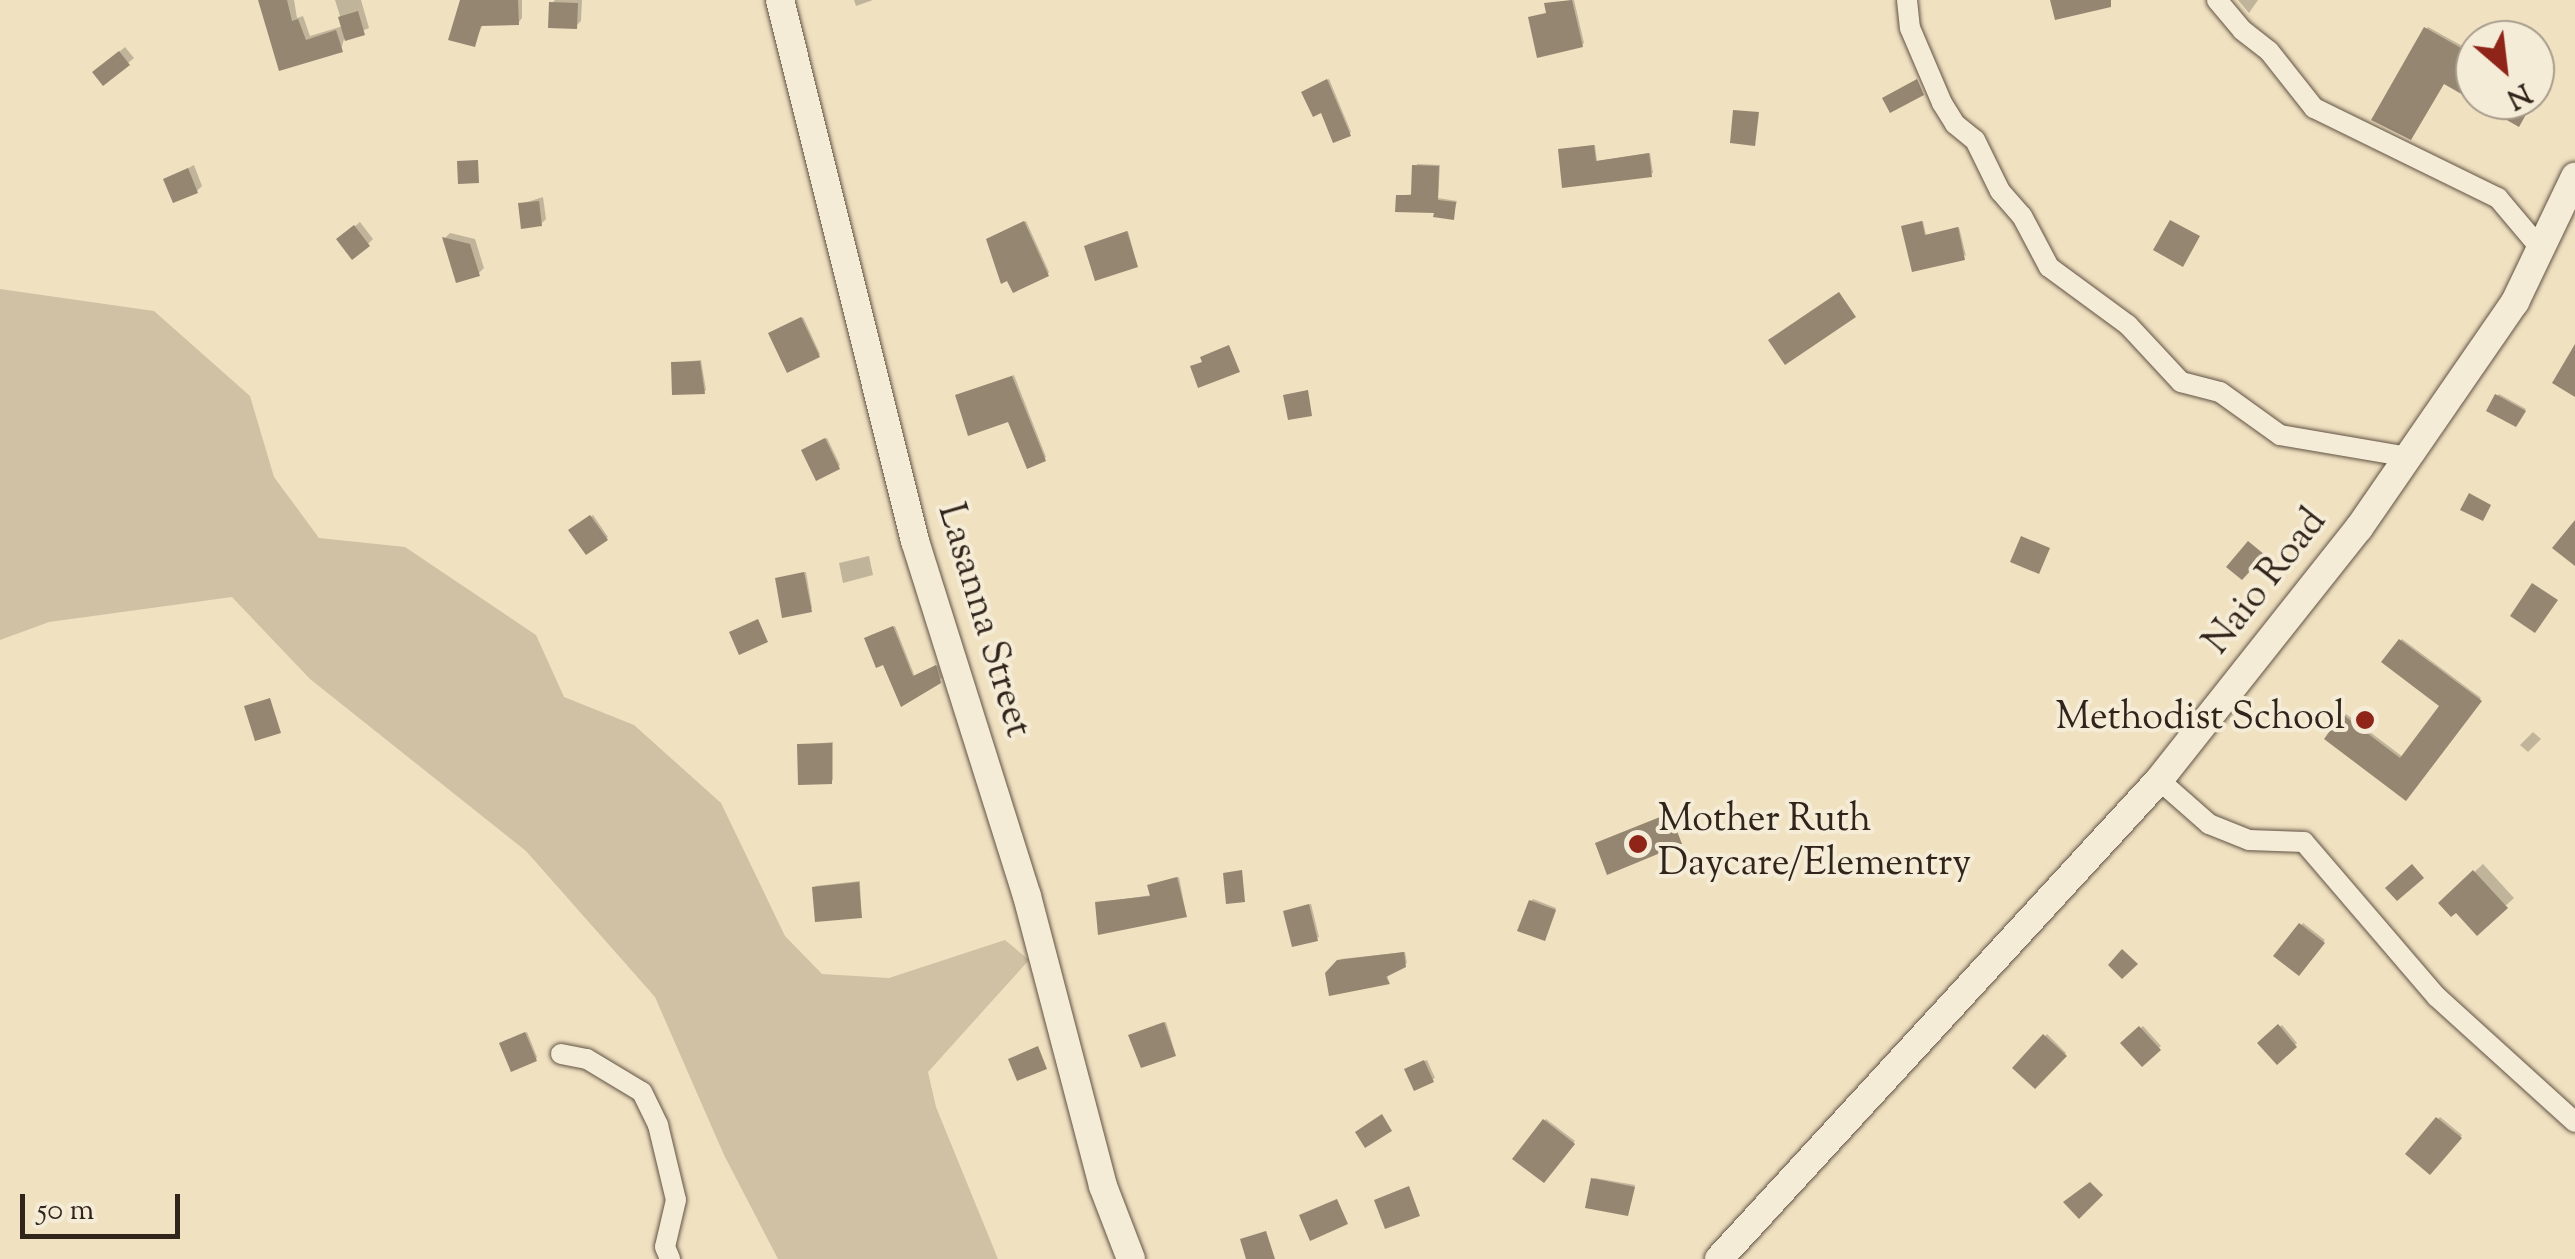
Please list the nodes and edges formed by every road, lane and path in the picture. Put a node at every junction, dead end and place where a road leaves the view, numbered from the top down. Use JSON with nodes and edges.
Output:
{"nodes":[{"id":1,"x":780,"y":0,"type":"edge"},
{"id":2,"x":1908,"y":0,"type":"edge"},
{"id":3,"x":2217,"y":0,"type":"edge"},
{"id":4,"x":2575,"y":177,"type":"edge"},
{"id":5,"x":2541,"y":250,"type":"junction"},
{"id":6,"x":2409,"y":457,"type":"junction"},
{"id":7,"x":2158,"y":780,"type":"junction"},
{"id":8,"x":561,"y":1054,"type":"dead end"},
{"id":9,"x":2575,"y":1122,"type":"edge"},
{"id":10,"x":670,"y":1259,"type":"edge"},
{"id":11,"x":1131,"y":1259,"type":"edge"},
{"id":12,"x":1718,"y":1259,"type":"edge"}],
"edges":[{"from":1,"to":11,"type":"street","name":"Lasanna Street"},
{"from":2,"to":6,"type":"street"},
{"from":3,"to":5,"type":"street"},
{"from":4,"to":5,"type":"street","name":"Naio Road"},
{"from":5,"to":6,"type":"street","name":"Naio Road"},
{"from":6,"to":7,"type":"street","name":"Naio Road"},
{"from":7,"to":9,"type":"street"},
{"from":7,"to":12,"type":"street","name":"Naio Road"},
{"from":8,"to":10,"type":"street"}]}
